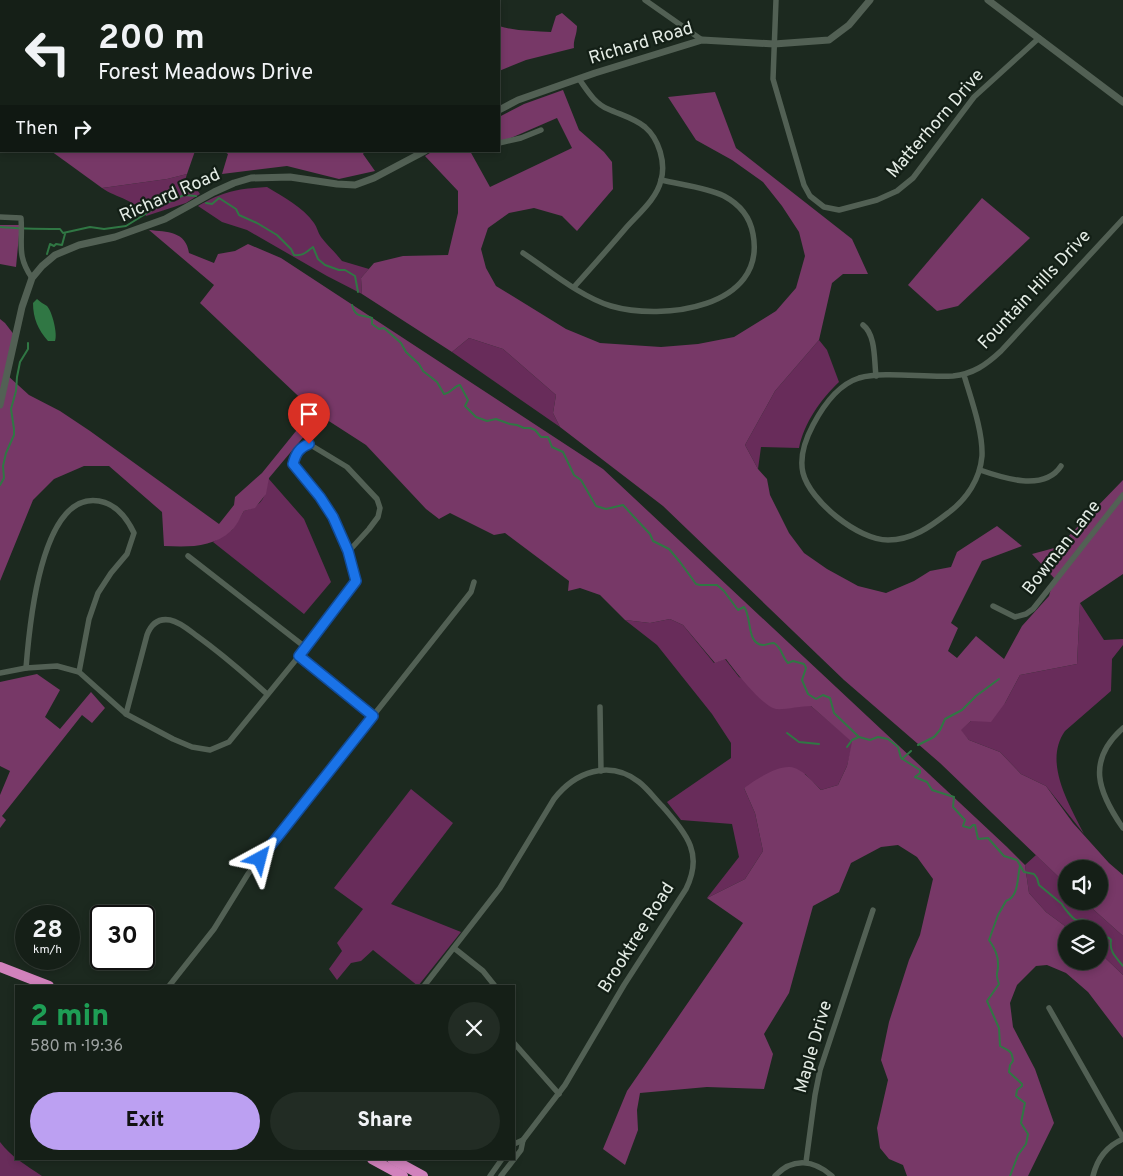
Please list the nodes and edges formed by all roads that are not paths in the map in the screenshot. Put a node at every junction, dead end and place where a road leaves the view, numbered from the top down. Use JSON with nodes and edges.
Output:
{"nodes":[{"id":1,"x":644,"y":0,"type":"edge"},
{"id":2,"x":776,"y":0,"type":"edge"},
{"id":3,"x":870,"y":0,"type":"edge"},
{"id":4,"x":988,"y":0,"type":"edge"},
{"id":5,"x":1039,"y":38,"type":"junction"},
{"id":6,"x":702,"y":40,"type":"junction"},
{"id":7,"x":774,"y":44,"type":"junction"},
{"id":8,"x":579,"y":79,"type":"junction"},
{"id":9,"x":1123,"y":102,"type":"edge"},
{"id":10,"x":500,"y":109,"type":"edge"},
{"id":11,"x":540,"y":130,"type":"dead end"},
{"id":12,"x":500,"y":143,"type":"edge"},
{"id":13,"x":422,"y":152,"type":"edge"},
{"id":14,"x":662,"y":180,"type":"junction"},
{"id":15,"x":0,"y":217,"type":"edge"},
{"id":16,"x":1123,"y":219,"type":"edge"},
{"id":17,"x":523,"y":253,"type":"dead end"},
{"id":18,"x":32,"y":278,"type":"junction"},
{"id":19,"x":574,"y":287,"type":"junction"},
{"id":20,"x":863,"y":325,"type":"dead end"},
{"id":21,"x":964,"y":375,"type":"junction"},
{"id":22,"x":876,"y":376,"type":"junction"},
{"id":23,"x":0,"y":405,"type":"edge"},
{"id":24,"x":1062,"y":466,"type":"dead end"},
{"id":25,"x":980,"y":470,"type":"junction"},
{"id":26,"x":1123,"y":495,"type":"edge"},
{"id":27,"x":348,"y":551,"type":"junction"},
{"id":28,"x":188,"y":556,"type":"dead end"},
{"id":29,"x":474,"y":582,"type":"dead end"},
{"id":30,"x":993,"y":606,"type":"dead end"},
{"id":31,"x":306,"y":647,"type":"junction"},
{"id":32,"x":299,"y":656,"type":"junction"},
{"id":33,"x":26,"y":668,"type":"junction"},
{"id":34,"x":80,"y":672,"type":"junction"},
{"id":35,"x":0,"y":673,"type":"edge"},
{"id":36,"x":267,"y":694,"type":"junction"},
{"id":37,"x":600,"y":708,"type":"dead end"},
{"id":38,"x":126,"y":714,"type":"junction"},
{"id":39,"x":373,"y":716,"type":"junction"},
{"id":40,"x":1123,"y":728,"type":"edge"},
{"id":41,"x":600,"y":771,"type":"junction"},
{"id":42,"x":1123,"y":828,"type":"edge"},
{"id":43,"x":873,"y":910,"type":"dead end"},
{"id":44,"x":454,"y":948,"type":"junction"},
{"id":45,"x":0,"y":967,"type":"edge"},
{"id":46,"x":46,"y":985,"type":"edge"},
{"id":47,"x":172,"y":985,"type":"edge"},
{"id":48,"x":425,"y":985,"type":"edge"},
{"id":49,"x":494,"y":985,"type":"edge"},
{"id":50,"x":1049,"y":1008,"type":"dead end"},
{"id":51,"x":515,"y":1044,"type":"edge"},
{"id":52,"x":559,"y":1094,"type":"junction"},
{"id":53,"x":1123,"y":1139,"type":"edge"},
{"id":54,"x":523,"y":1140,"type":"junction"},
{"id":55,"x":515,"y":1144,"type":"edge"},
{"id":56,"x":515,"y":1157,"type":"edge"},
{"id":57,"x":374,"y":1160,"type":"edge"},
{"id":58,"x":394,"y":1160,"type":"edge"},
{"id":59,"x":501,"y":1160,"type":"edge"},
{"id":60,"x":513,"y":1160,"type":"edge"},
{"id":61,"x":806,"y":1162,"type":"junction"},
{"id":62,"x":403,"y":1176,"type":"edge"},
{"id":63,"x":423,"y":1176,"type":"edge"},
{"id":64,"x":490,"y":1176,"type":"edge"},
{"id":65,"x":501,"y":1176,"type":"edge"},
{"id":66,"x":775,"y":1176,"type":"edge"},
{"id":67,"x":832,"y":1176,"type":"edge"},
{"id":68,"x":1093,"y":1176,"type":"edge"}],
"edges":[{"from":1,"to":6,"type":"street"},
{"from":2,"to":7,"type":"street","name":"Matterhorn Drive"},
{"from":3,"to":7,"type":"street","name":"Richard Road"},
{"from":4,"to":5,"type":"street"},
{"from":5,"to":7,"type":"street","name":"Matterhorn Drive"},
{"from":5,"to":9,"type":"street"},
{"from":6,"to":7,"type":"street","name":"Richard Road"},
{"from":6,"to":8,"type":"street","name":"Richard Road"},
{"from":8,"to":10,"type":"street","name":"Richard Road"},
{"from":8,"to":14,"type":"street"},
{"from":11,"to":12,"type":"street"},
{"from":13,"to":18,"type":"street","name":"Richard Road"},
{"from":14,"to":19,"type":"street"},
{"from":14,"to":19,"type":"street"},
{"from":15,"to":18,"type":"street"},
{"from":16,"to":21,"type":"street","name":"Fountain Hills Drive"},
{"from":17,"to":19,"type":"street"},
{"from":18,"to":23,"type":"street","name":"Richard Road"},
{"from":20,"to":22,"type":"street"},
{"from":21,"to":22,"type":"street","name":"Fountain Hills Drive"},
{"from":21,"to":25,"type":"street","name":"Fountain Hills Drive"},
{"from":22,"to":25,"type":"street","name":"Fountain Hills Drive"},
{"from":24,"to":25,"type":"street"},
{"from":26,"to":30,"type":"street","name":"Bowman Lane"},
{"from":27,"to":27,"type":"street"},
{"from":27,"to":31,"type":"street"},
{"from":28,"to":31,"type":"street"},
{"from":29,"to":39,"type":"street"},
{"from":31,"to":32,"type":"street"},
{"from":32,"to":36,"type":"street"},
{"from":32,"to":39,"type":"street"},
{"from":33,"to":34,"type":"street"},
{"from":33,"to":34,"type":"street"},
{"from":33,"to":35,"type":"street"},
{"from":34,"to":38,"type":"street"},
{"from":36,"to":38,"type":"street"},
{"from":36,"to":38,"type":"street"},
{"from":37,"to":41,"type":"street"},
{"from":39,"to":47,"type":"street"},
{"from":40,"to":42,"type":"street"},
{"from":41,"to":44,"type":"street","name":"Brooktree Road"},
{"from":41,"to":52,"type":"street","name":"Brooktree Road"},
{"from":43,"to":61,"type":"street","name":"Maple Drive"},
{"from":44,"to":48,"type":"street","name":"Brooktree Road"},
{"from":44,"to":49,"type":"street"},
{"from":45,"to":46,"type":"highway"},
{"from":50,"to":53,"type":"street"},
{"from":51,"to":52,"type":"street"},
{"from":52,"to":54,"type":"street","name":"Brooktree Road"},
{"from":53,"to":68,"type":"street"},
{"from":54,"to":55,"type":"street","name":"Brooktree Road"},
{"from":54,"to":56,"type":"street","name":"Brooktree Road"},
{"from":57,"to":62,"type":"highway"},
{"from":58,"to":63,"type":"highway"},
{"from":59,"to":64,"type":"street"},
{"from":60,"to":65,"type":"street","name":"Brooktree Road"},
{"from":61,"to":66,"type":"street"},
{"from":61,"to":67,"type":"street"}]}
